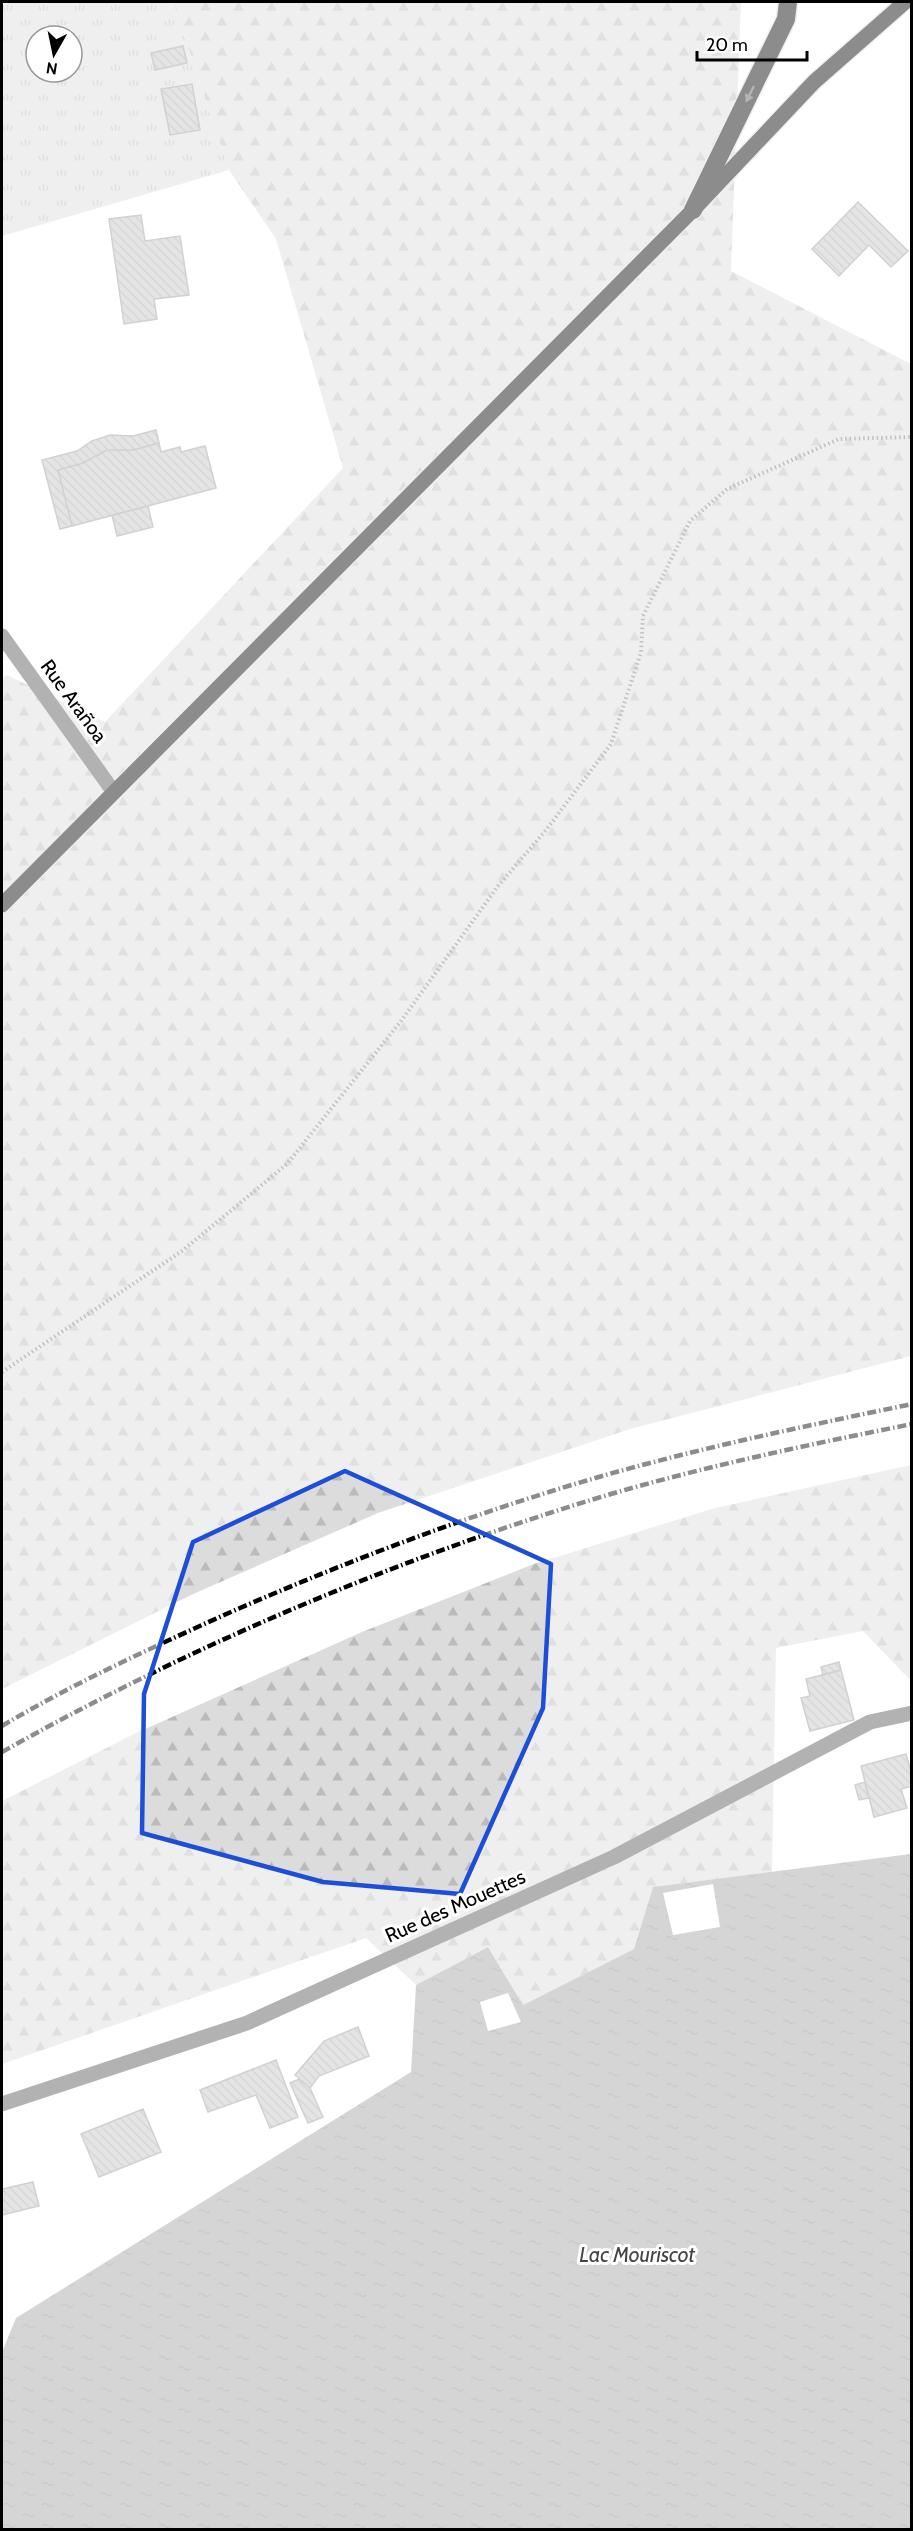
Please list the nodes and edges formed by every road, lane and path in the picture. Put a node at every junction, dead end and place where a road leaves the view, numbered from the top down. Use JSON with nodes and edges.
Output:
{"nodes":[{"id":1,"x":788,"y":2,"type":"edge"},
{"id":2,"x":903,"y":3,"type":"edge"},
{"id":3,"x":693,"y":210,"type":"junction"},
{"id":4,"x":912,"y":437,"type":"edge"},
{"id":5,"x":2,"y":636,"type":"edge"},
{"id":6,"x":113,"y":791,"type":"junction"},
{"id":7,"x":2,"y":905,"type":"edge"},
{"id":8,"x":2,"y":1372,"type":"edge"},
{"id":9,"x":912,"y":1713,"type":"edge"},
{"id":10,"x":2,"y":2104,"type":"edge"}],
"edges":[{"from":1,"to":3,"type":"highway","one_way":true},
{"from":2,"to":3,"type":"main road"},
{"from":3,"to":6,"type":"main road"},
{"from":4,"to":8,"type":"path"},
{"from":5,"to":6,"type":"street","name":"Rue Arañoa"},
{"from":6,"to":7,"type":"main road"},
{"from":9,"to":10,"type":"street","name":"Rue des Mouettes"}]}
